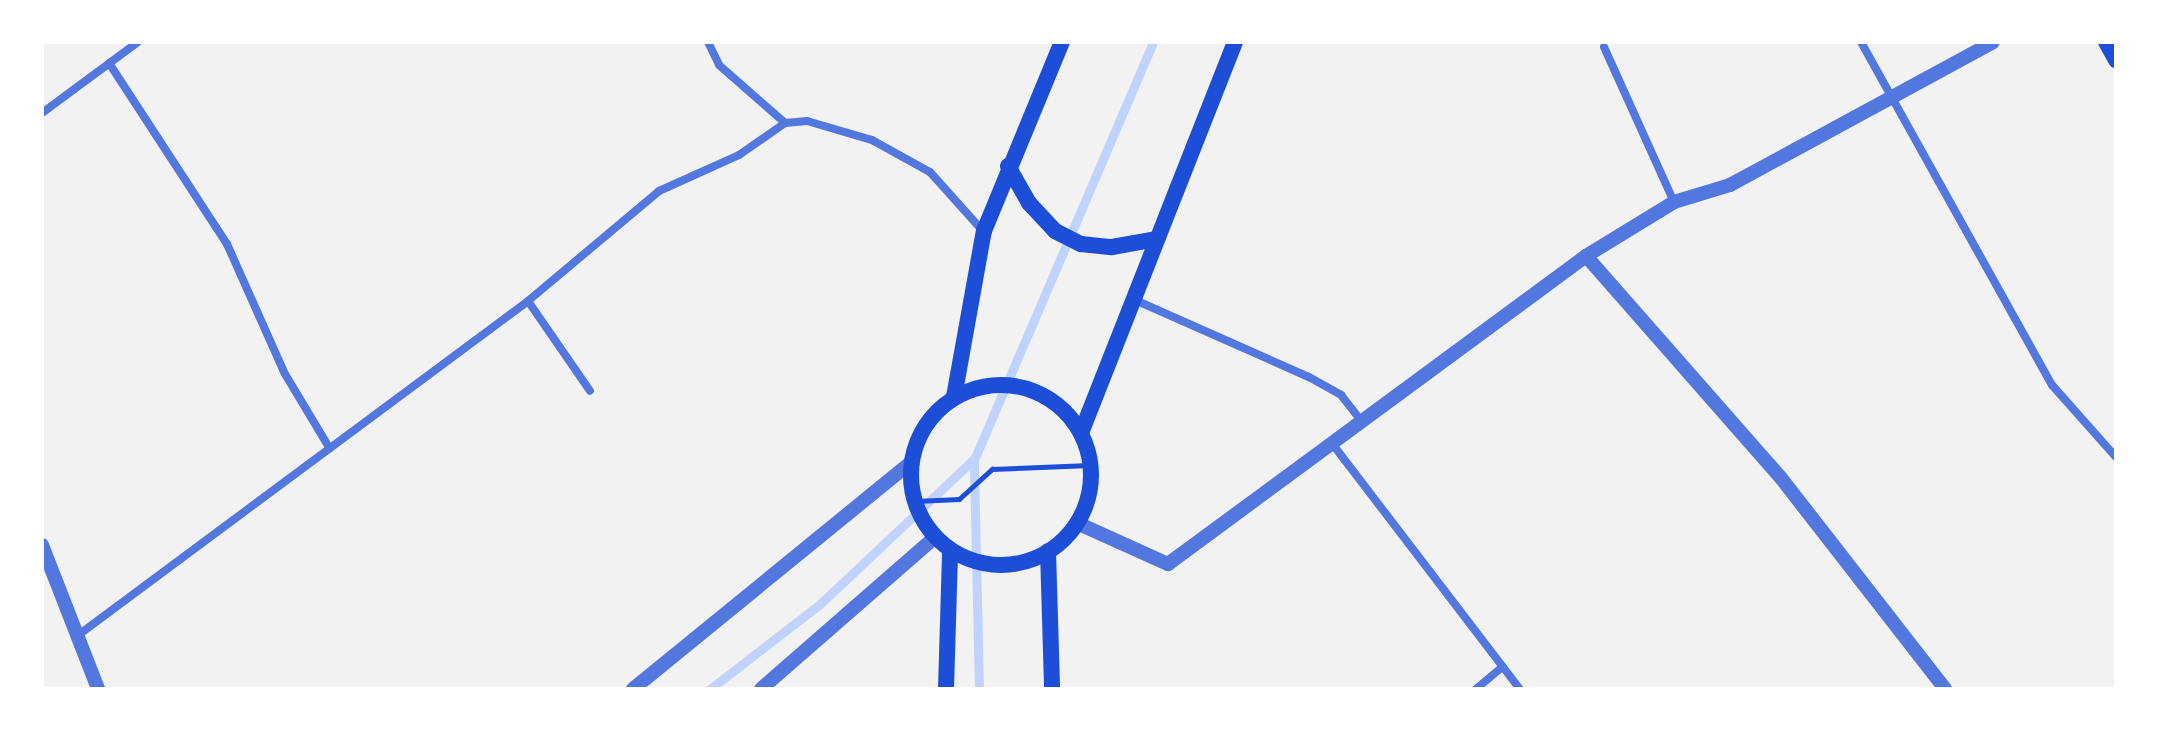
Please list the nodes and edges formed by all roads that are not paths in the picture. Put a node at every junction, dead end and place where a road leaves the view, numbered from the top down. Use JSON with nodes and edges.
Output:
{"nodes":[{"id":1,"x":138,"y":42,"type":"edge"},
{"id":2,"x":708,"y":42,"type":"edge"},
{"id":3,"x":1062,"y":42,"type":"edge"},
{"id":4,"x":1235,"y":42,"type":"edge"},
{"id":5,"x":1861,"y":42,"type":"edge"},
{"id":6,"x":1993,"y":42,"type":"edge"},
{"id":7,"x":2106,"y":42,"type":"edge"},
{"id":8,"x":126,"y":45,"type":"edge"},
{"id":9,"x":1604,"y":47,"type":"dead end"},
{"id":10,"x":2116,"y":60,"type":"edge"},
{"id":11,"x":109,"y":63,"type":"junction"},
{"id":12,"x":1890,"y":98,"type":"junction"},
{"id":13,"x":42,"y":113,"type":"edge"},
{"id":14,"x":785,"y":123,"type":"junction"},
{"id":15,"x":1008,"y":166,"type":"junction"},
{"id":16,"x":1674,"y":202,"type":"junction"},
{"id":17,"x":984,"y":231,"type":"junction"},
{"id":18,"x":1157,"y":239,"type":"junction"},
{"id":19,"x":1586,"y":256,"type":"junction"},
{"id":20,"x":1135,"y":300,"type":"junction"},
{"id":21,"x":528,"y":301,"type":"junction"},
{"id":22,"x":590,"y":391,"type":"dead end"},
{"id":23,"x":954,"y":397,"type":"junction"},
{"id":24,"x":1363,"y":423,"type":"junction"},
{"id":25,"x":1081,"y":433,"type":"junction"},
{"id":26,"x":1334,"y":446,"type":"junction"},
{"id":27,"x":330,"y":449,"type":"junction"},
{"id":28,"x":2116,"y":457,"type":"edge"},
{"id":29,"x":911,"y":462,"type":"junction"},
{"id":30,"x":1077,"y":523,"type":"junction"},
{"id":31,"x":935,"y":537,"type":"junction"},
{"id":32,"x":42,"y":545,"type":"edge"},
{"id":33,"x":1048,"y":551,"type":"junction"},
{"id":34,"x":950,"y":554,"type":"junction"},
{"id":35,"x":77,"y":636,"type":"junction"},
{"id":36,"x":1503,"y":666,"type":"junction"},
{"id":37,"x":98,"y":689,"type":"edge"},
{"id":38,"x":633,"y":689,"type":"edge"},
{"id":39,"x":761,"y":689,"type":"edge"},
{"id":40,"x":946,"y":689,"type":"edge"},
{"id":41,"x":1052,"y":689,"type":"edge"},
{"id":42,"x":1476,"y":689,"type":"edge"},
{"id":43,"x":1520,"y":689,"type":"edge"},
{"id":44,"x":1945,"y":689,"type":"edge"}],
"edges":[{"from":1,"to":8,"type":"street"},
{"from":2,"to":14,"type":"street"},
{"from":3,"to":15,"type":"main road"},
{"from":4,"to":18,"type":"main road"},
{"from":5,"to":12,"type":"street"},
{"from":6,"to":12,"type":"street"},
{"from":7,"to":10,"type":"main road"},
{"from":8,"to":11,"type":"street"},
{"from":9,"to":16,"type":"street"},
{"from":11,"to":13,"type":"street"},
{"from":11,"to":27,"type":"street"},
{"from":12,"to":16,"type":"street"},
{"from":12,"to":28,"type":"street"},
{"from":14,"to":17,"type":"street"},
{"from":14,"to":21,"type":"street"},
{"from":15,"to":17,"type":"main road"},
{"from":15,"to":18,"type":"main road"},
{"from":16,"to":19,"type":"street"},
{"from":17,"to":23,"type":"main road"},
{"from":18,"to":20,"type":"main road"},
{"from":19,"to":24,"type":"street"},
{"from":19,"to":44,"type":"street"},
{"from":20,"to":24,"type":"street"},
{"from":20,"to":25,"type":"main road"},
{"from":21,"to":22,"type":"street"},
{"from":21,"to":27,"type":"street"},
{"from":23,"to":25,"type":"main road"},
{"from":23,"to":29,"type":"main road"},
{"from":24,"to":26,"type":"street"},
{"from":25,"to":30,"type":"main road"},
{"from":26,"to":30,"type":"street"},
{"from":26,"to":36,"type":"street"},
{"from":27,"to":35,"type":"street"},
{"from":29,"to":31,"type":"main road"},
{"from":29,"to":38,"type":"street"},
{"from":30,"to":33,"type":"main road"},
{"from":31,"to":34,"type":"main road"},
{"from":31,"to":39,"type":"street"},
{"from":32,"to":35,"type":"street"},
{"from":33,"to":34,"type":"main road"},
{"from":33,"to":41,"type":"main road"},
{"from":34,"to":40,"type":"main road"},
{"from":35,"to":37,"type":"street"},
{"from":36,"to":42,"type":"street"},
{"from":36,"to":43,"type":"street"}]}
